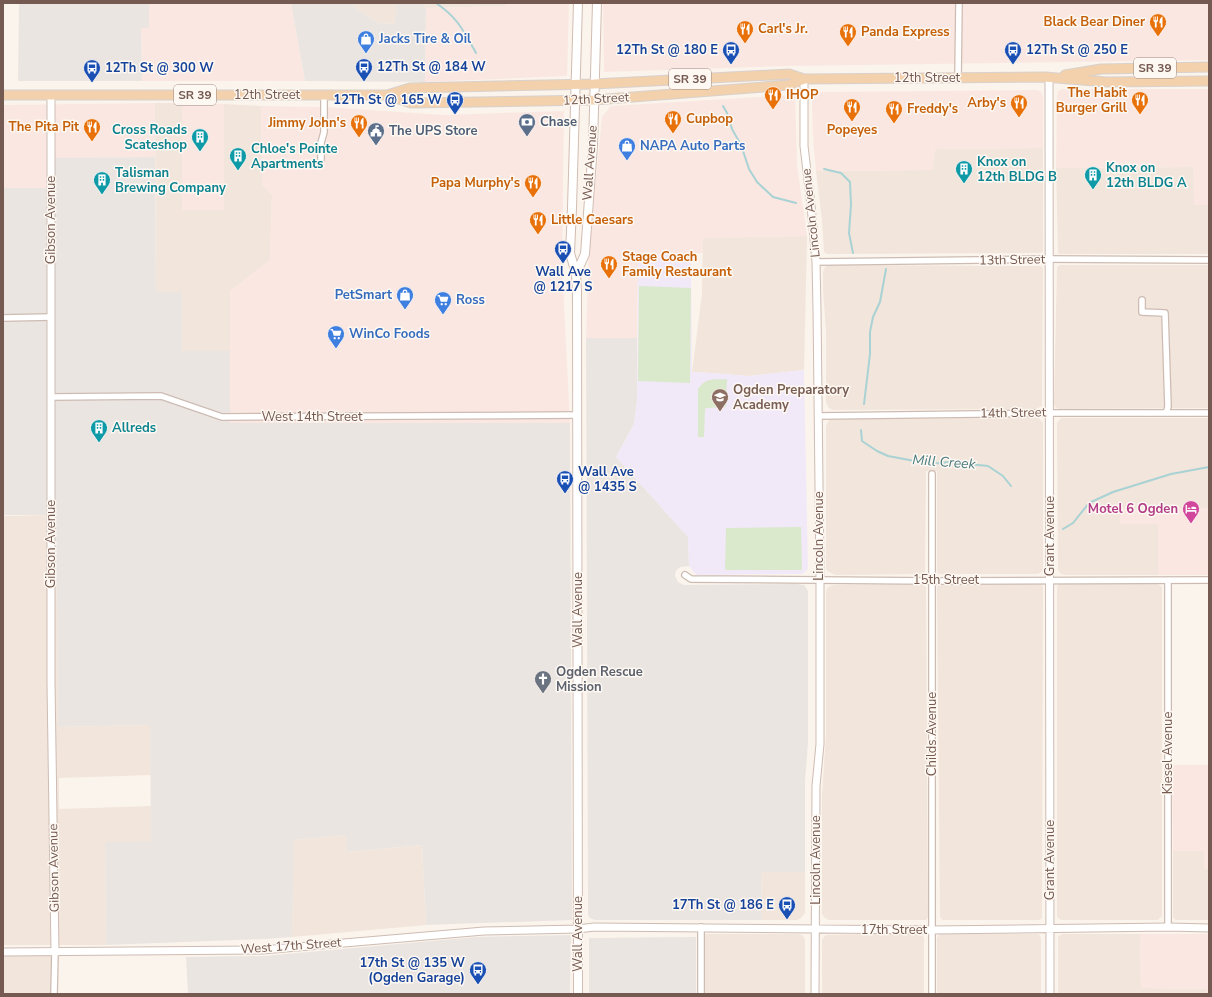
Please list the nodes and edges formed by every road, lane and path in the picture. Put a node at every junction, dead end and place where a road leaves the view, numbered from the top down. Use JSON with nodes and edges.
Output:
{"nodes":[{"id":1,"x":578,"y":3,"type":"edge"},
{"id":2,"x":597,"y":3,"type":"edge"},
{"id":3,"x":959,"y":3,"type":"edge"},
{"id":4,"x":1209,"y":68,"type":"edge"},
{"id":5,"x":958,"y":78,"type":"junction"},
{"id":6,"x":1049,"y":78,"type":"junction"},
{"id":7,"x":804,"y":79,"type":"junction"},
{"id":8,"x":1209,"y":81,"type":"edge"},
{"id":9,"x":576,"y":84,"type":"junction"},
{"id":10,"x":594,"y":84,"type":"junction"},
{"id":11,"x":3,"y":95,"type":"edge"},
{"id":12,"x":51,"y":95,"type":"junction"},
{"id":13,"x":324,"y":95,"type":"junction"},
{"id":14,"x":387,"y":95,"type":"junction"},
{"id":15,"x":575,"y":100,"type":"junction"},
{"id":16,"x":594,"y":100,"type":"junction"},
{"id":17,"x":321,"y":159,"type":"dead end"},
{"id":18,"x":1050,"y":259,"type":"junction"},
{"id":19,"x":1209,"y":260,"type":"edge"},
{"id":20,"x":816,"y":262,"type":"junction"},
{"id":21,"x":576,"y":274,"type":"junction"},
{"id":22,"x":1142,"y":300,"type":"dead end"},
{"id":23,"x":51,"y":317,"type":"junction"},
{"id":24,"x":3,"y":318,"type":"edge"},
{"id":25,"x":51,"y":396,"type":"junction"},
{"id":26,"x":1049,"y":413,"type":"junction"},
{"id":27,"x":1166,"y":413,"type":"junction"},
{"id":28,"x":1209,"y":413,"type":"edge"},
{"id":29,"x":577,"y":415,"type":"junction"},
{"id":30,"x":818,"y":416,"type":"junction"},
{"id":31,"x":932,"y":474,"type":"dead end"},
{"id":32,"x":686,"y":575,"type":"dead end"},
{"id":33,"x":819,"y":580,"type":"junction"},
{"id":34,"x":1050,"y":580,"type":"junction"},
{"id":35,"x":1168,"y":580,"type":"junction"},
{"id":36,"x":1209,"y":580,"type":"edge"},
{"id":37,"x":932,"y":581,"type":"junction"},
{"id":38,"x":1168,"y":927,"type":"junction"},
{"id":39,"x":701,"y":928,"type":"junction"},
{"id":40,"x":1209,"y":928,"type":"edge"},
{"id":41,"x":578,"y":929,"type":"junction"},
{"id":42,"x":816,"y":929,"type":"junction"},
{"id":43,"x":1050,"y":929,"type":"junction"},
{"id":44,"x":933,"y":930,"type":"junction"},
{"id":45,"x":3,"y":952,"type":"edge"},
{"id":46,"x":55,"y":952,"type":"junction"},
{"id":47,"x":54,"y":994,"type":"edge"},
{"id":48,"x":578,"y":994,"type":"edge"},
{"id":49,"x":701,"y":994,"type":"edge"},
{"id":50,"x":815,"y":994,"type":"edge"},
{"id":51,"x":932,"y":994,"type":"edge"},
{"id":52,"x":1050,"y":994,"type":"edge"}],
"edges":[{"from":1,"to":9,"type":"main road","name":"Wall Avenue"},
{"from":2,"to":10,"type":"main road","name":"Wall Avenue"},
{"from":3,"to":5,"type":"street"},
{"from":4,"to":6,"type":"main road","name":"12th Street","number":"SR 39"},
{"from":5,"to":6,"type":"main road","name":"12th Street","number":"SR 39"},
{"from":5,"to":7,"type":"main road","name":"12th Street","number":"SR 39"},
{"from":6,"to":8,"type":"main road","name":"12th Street","number":"SR 39"},
{"from":6,"to":18,"type":"street","name":"Grant Avenue"},
{"from":7,"to":10,"type":"main road","name":"12th Street","number":"SR 39"},
{"from":7,"to":16,"type":"main road","name":"12th Street","number":"SR 39"},
{"from":7,"to":20,"type":"street","name":"Lincoln Avenue"},
{"from":9,"to":10,"type":"main road","name":"12th Street","number":"SR 39"},
{"from":9,"to":14,"type":"main road","name":"12th Street","number":"SR 39"},
{"from":9,"to":15,"type":"main road","name":"Wall Avenue"},
{"from":10,"to":16,"type":"main road","name":"Wall Avenue"},
{"from":11,"to":12,"type":"main road","name":"12th Street","number":"SR 39"},
{"from":12,"to":13,"type":"main road","name":"12th Street","number":"SR 39"},
{"from":12,"to":23,"type":"street","name":"Gibson Avenue"},
{"from":13,"to":14,"type":"main road","name":"12th Street","number":"SR 39"},
{"from":13,"to":17,"type":"street"},
{"from":14,"to":15,"type":"main road","name":"12th Street","number":"SR 39"},
{"from":15,"to":16,"type":"main road","name":"12th Street","number":"SR 39"},
{"from":15,"to":21,"type":"main road","name":"Wall Avenue"},
{"from":16,"to":21,"type":"main road","name":"Wall Avenue"},
{"from":18,"to":19,"type":"street","name":"13th Street"},
{"from":18,"to":20,"type":"street","name":"13th Street"},
{"from":18,"to":26,"type":"street","name":"Grant Avenue"},
{"from":20,"to":30,"type":"street","name":"Lincoln Avenue"},
{"from":21,"to":29,"type":"main road","name":"Wall Avenue"},
{"from":22,"to":27,"type":"street"},
{"from":23,"to":24,"type":"street"},
{"from":23,"to":25,"type":"street","name":"Gibson Avenue"},
{"from":25,"to":29,"type":"street","name":"West 14th Street"},
{"from":25,"to":46,"type":"street","name":"Gibson Avenue"},
{"from":26,"to":27,"type":"street","name":"14th Street"},
{"from":26,"to":30,"type":"street","name":"14th Street"},
{"from":26,"to":34,"type":"street","name":"Grant Avenue"},
{"from":27,"to":28,"type":"street","name":"14th Street"},
{"from":29,"to":41,"type":"main road","name":"Wall Avenue"},
{"from":30,"to":33,"type":"street","name":"Lincoln Avenue"},
{"from":31,"to":37,"type":"street","name":"Childs Avenue"},
{"from":32,"to":33,"type":"street","name":"15th Street"},
{"from":33,"to":37,"type":"street","name":"15th Street"},
{"from":33,"to":42,"type":"street","name":"Lincoln Avenue"},
{"from":34,"to":35,"type":"street","name":"15th Street"},
{"from":34,"to":37,"type":"street","name":"15th Street"},
{"from":34,"to":43,"type":"street","name":"Grant Avenue"},
{"from":35,"to":36,"type":"street","name":"15th Street"},
{"from":35,"to":38,"type":"street","name":"Kiesel Avenue"},
{"from":37,"to":44,"type":"street","name":"Childs Avenue"},
{"from":38,"to":40,"type":"street","name":"17th Street"},
{"from":38,"to":43,"type":"street","name":"17th Street"},
{"from":39,"to":41,"type":"street","name":"17th Street"},
{"from":39,"to":42,"type":"street","name":"17th Street"},
{"from":39,"to":49,"type":"street"},
{"from":41,"to":46,"type":"street","name":"West 17th Street"},
{"from":41,"to":48,"type":"main road","name":"Wall Avenue"},
{"from":42,"to":44,"type":"street","name":"17th Street"},
{"from":42,"to":50,"type":"street","name":"Lincoln Avenue"},
{"from":43,"to":44,"type":"street","name":"17th Street"},
{"from":43,"to":52,"type":"street","name":"Grant Avenue"},
{"from":44,"to":51,"type":"street","name":"Childs Avenue"},
{"from":45,"to":46,"type":"street","name":"West 17th Street"},
{"from":46,"to":47,"type":"street","name":"Gibson Avenue"}]}
